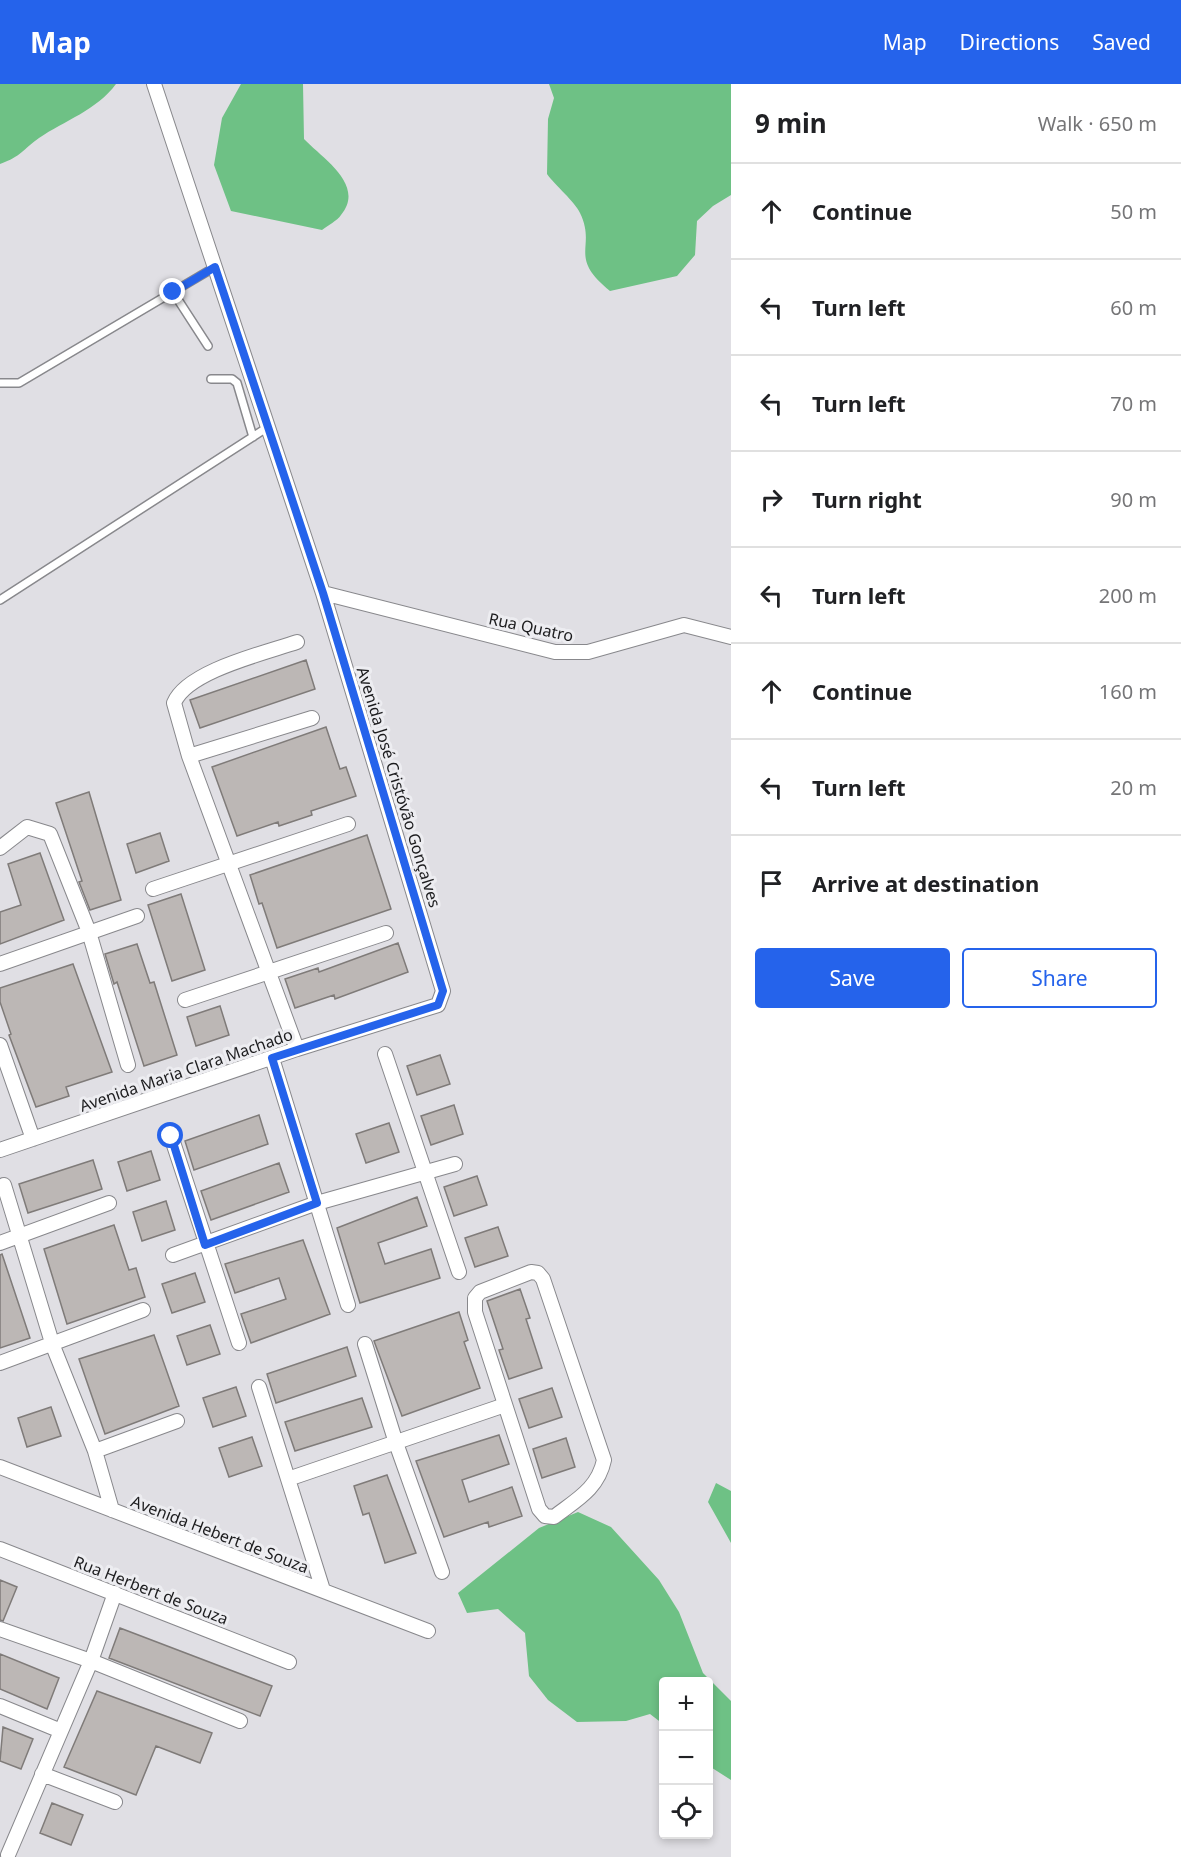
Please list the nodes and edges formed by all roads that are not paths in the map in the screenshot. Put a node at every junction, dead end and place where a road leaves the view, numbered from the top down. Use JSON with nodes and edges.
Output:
{"nodes":[{"id":1,"x":154,"y":84,"type":"edge"},
{"id":2,"x":215,"y":267,"type":"junction"},
{"id":3,"x":173,"y":292,"type":"junction"},
{"id":4,"x":208,"y":346,"type":"dead end"},
{"id":5,"x":210,"y":379,"type":"dead end"},
{"id":6,"x":0,"y":383,"type":"edge"},
{"id":7,"x":268,"y":427,"type":"junction"},
{"id":8,"x":253,"y":437,"type":"junction"},
{"id":9,"x":323,"y":593,"type":"junction"},
{"id":10,"x":0,"y":600,"type":"edge"},
{"id":11,"x":731,"y":637,"type":"edge"},
{"id":12,"x":297,"y":642,"type":"dead end"},
{"id":13,"x":312,"y":718,"type":"dead end"},
{"id":14,"x":189,"y":756,"type":"junction"},
{"id":15,"x":348,"y":824,"type":"dead end"},
{"id":16,"x":0,"y":848,"type":"edge"},
{"id":17,"x":227,"y":863,"type":"junction"},
{"id":18,"x":153,"y":890,"type":"dead end"},
{"id":19,"x":137,"y":916,"type":"dead end"},
{"id":20,"x":89,"y":932,"type":"junction"},
{"id":21,"x":386,"y":933,"type":"dead end"},
{"id":22,"x":0,"y":964,"type":"edge"},
{"id":23,"x":267,"y":972,"type":"junction"},
{"id":24,"x":443,"y":991,"type":"joint"},
{"id":25,"x":185,"y":1000,"type":"dead end"},
{"id":26,"x":0,"y":1045,"type":"edge"},
{"id":27,"x":297,"y":1049,"type":"junction"},
{"id":28,"x":385,"y":1054,"type":"dead end"},
{"id":29,"x":272,"y":1058,"type":"junction"},
{"id":30,"x":128,"y":1065,"type":"dead end"},
{"id":31,"x":171,"y":1136,"type":"dead end"},
{"id":32,"x":33,"y":1139,"type":"junction"},
{"id":33,"x":0,"y":1150,"type":"edge"},
{"id":34,"x":455,"y":1164,"type":"dead end"},
{"id":35,"x":426,"y":1172,"type":"junction"},
{"id":36,"x":4,"y":1185,"type":"dead end"},
{"id":37,"x":109,"y":1203,"type":"dead end"},
{"id":38,"x":317,"y":1203,"type":"junction"},
{"id":39,"x":19,"y":1237,"type":"junction"},
{"id":40,"x":0,"y":1243,"type":"edge"},
{"id":41,"x":205,"y":1245,"type":"junction"},
{"id":42,"x":172,"y":1256,"type":"dead end"},
{"id":43,"x":459,"y":1272,"type":"dead end"},
{"id":44,"x":348,"y":1305,"type":"dead end"},
{"id":45,"x":142,"y":1310,"type":"dead end"},
{"id":46,"x":239,"y":1344,"type":"dead end"},
{"id":47,"x":365,"y":1344,"type":"dead end"},
{"id":48,"x":53,"y":1346,"type":"junction"},
{"id":49,"x":0,"y":1363,"type":"edge"},
{"id":50,"x":259,"y":1387,"type":"dead end"},
{"id":51,"x":504,"y":1405,"type":"junction"},
{"id":52,"x":177,"y":1421,"type":"dead end"},
{"id":53,"x":396,"y":1443,"type":"junction"},
{"id":54,"x":95,"y":1450,"type":"junction"},
{"id":55,"x":0,"y":1467,"type":"edge"},
{"id":56,"x":288,"y":1479,"type":"junction"},
{"id":57,"x":112,"y":1510,"type":"junction"},
{"id":58,"x":0,"y":1549,"type":"edge"},
{"id":59,"x":442,"y":1572,"type":"dead end"},
{"id":60,"x":323,"y":1590,"type":"junction"},
{"id":61,"x":115,"y":1593,"type":"junction"},
{"id":62,"x":0,"y":1629,"type":"edge"},
{"id":63,"x":428,"y":1631,"type":"dead end"},
{"id":64,"x":91,"y":1661,"type":"junction"},
{"id":65,"x":290,"y":1662,"type":"dead end"},
{"id":66,"x":0,"y":1706,"type":"edge"},
{"id":67,"x":240,"y":1721,"type":"dead end"},
{"id":68,"x":61,"y":1731,"type":"junction"},
{"id":69,"x":42,"y":1774,"type":"junction"},
{"id":70,"x":115,"y":1802,"type":"dead end"},
{"id":71,"x":0,"y":1840,"type":"edge"},
{"id":72,"x":8,"y":1856,"type":"edge"}],
"edges":[{"from":1,"to":2,"type":"street","name":"Avenida José Cristóvão Gonçalves"},
{"from":2,"to":3,"type":"lane"},
{"from":2,"to":7,"type":"street","name":"Avenida José Cristóvão Gonçalves"},
{"from":3,"to":4,"type":"lane"},
{"from":3,"to":6,"type":"lane"},
{"from":5,"to":8,"type":"lane"},
{"from":7,"to":8,"type":"lane"},
{"from":7,"to":9,"type":"street","name":"Avenida José Cristóvão Gonçalves"},
{"from":8,"to":10,"type":"lane"},
{"from":9,"to":11,"type":"street","name":"Rua Quatro"},
{"from":9,"to":24,"type":"street","name":"Avenida José Cristóvão Gonçalves"},
{"from":12,"to":14,"type":"street"},
{"from":13,"to":14,"type":"street"},
{"from":14,"to":17,"type":"street"},
{"from":15,"to":17,"type":"street"},
{"from":16,"to":20,"type":"street"},
{"from":17,"to":18,"type":"street"},
{"from":17,"to":23,"type":"street"},
{"from":19,"to":20,"type":"street"},
{"from":20,"to":22,"type":"street"},
{"from":20,"to":30,"type":"street"},
{"from":21,"to":23,"type":"street"},
{"from":23,"to":25,"type":"street"},
{"from":23,"to":27,"type":"street"},
{"from":24,"to":27,"type":"street","name":"Avenida Maria Clara Machado"},
{"from":26,"to":32,"type":"street"},
{"from":27,"to":29,"type":"street","name":"Avenida Maria Clara Machado"},
{"from":28,"to":35,"type":"street"},
{"from":29,"to":32,"type":"street","name":"Avenida Maria Clara Machado"},
{"from":29,"to":38,"type":"street"},
{"from":31,"to":41,"type":"street"},
{"from":32,"to":33,"type":"street","name":"Avenida Maria Clara Machado"},
{"from":34,"to":35,"type":"street"},
{"from":35,"to":38,"type":"street"},
{"from":35,"to":43,"type":"street"},
{"from":36,"to":39,"type":"street"},
{"from":37,"to":39,"type":"street"},
{"from":38,"to":41,"type":"street"},
{"from":38,"to":44,"type":"street"},
{"from":39,"to":40,"type":"street"},
{"from":39,"to":48,"type":"street"},
{"from":41,"to":42,"type":"street"},
{"from":41,"to":46,"type":"street"},
{"from":45,"to":48,"type":"street"},
{"from":47,"to":53,"type":"street"},
{"from":48,"to":49,"type":"street"},
{"from":48,"to":54,"type":"street"},
{"from":50,"to":56,"type":"street"},
{"from":51,"to":51,"type":"street"},
{"from":51,"to":53,"type":"street"},
{"from":52,"to":54,"type":"street"},
{"from":53,"to":56,"type":"street"},
{"from":53,"to":59,"type":"street"},
{"from":54,"to":57,"type":"street"},
{"from":55,"to":57,"type":"street","name":"Avenida Hebert de Souza"},
{"from":56,"to":60,"type":"street"},
{"from":57,"to":60,"type":"street","name":"Avenida Hebert de Souza"},
{"from":58,"to":61,"type":"street","name":"Rua Herbert de Souza"},
{"from":60,"to":63,"type":"street","name":"Avenida Hebert de Souza"},
{"from":61,"to":64,"type":"street"},
{"from":61,"to":65,"type":"street","name":"Rua Herbert de Souza"},
{"from":62,"to":64,"type":"street"},
{"from":64,"to":67,"type":"street"},
{"from":64,"to":68,"type":"street"},
{"from":66,"to":68,"type":"street"},
{"from":68,"to":69,"type":"street"},
{"from":69,"to":70,"type":"street"},
{"from":69,"to":72,"type":"street"},
{"from":71,"to":72,"type":"street"}]}
